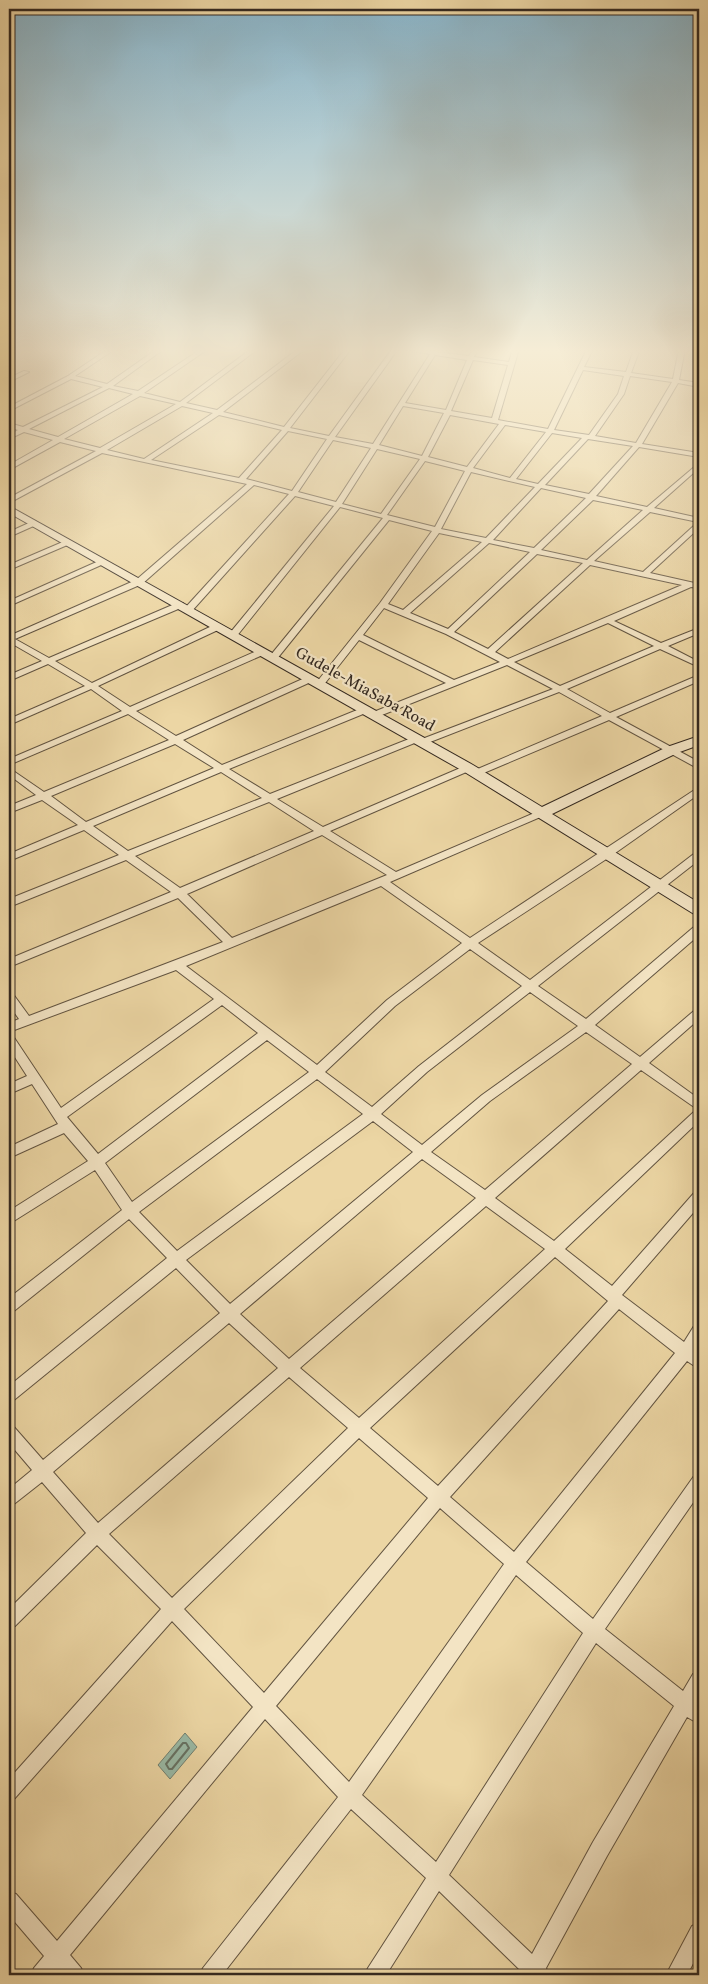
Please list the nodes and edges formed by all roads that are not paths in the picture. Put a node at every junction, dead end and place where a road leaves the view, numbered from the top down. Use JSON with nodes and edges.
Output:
{"nodes":[{"id":1,"x":56,"y":442,"type":"edge"},
{"id":2,"x":70,"y":442,"type":"edge"},
{"id":3,"x":117,"y":442,"type":"edge"},
{"id":4,"x":175,"y":442,"type":"edge"},
{"id":5,"x":276,"y":442,"type":"edge"},
{"id":6,"x":328,"y":442,"type":"edge"},
{"id":7,"x":347,"y":442,"type":"edge"},
{"id":8,"x":380,"y":442,"type":"edge"},
{"id":9,"x":433,"y":442,"type":"edge"},
{"id":10,"x":490,"y":442,"type":"edge"},
{"id":11,"x":542,"y":442,"type":"edge"},
{"id":12,"x":585,"y":442,"type":"edge"},
{"id":13,"x":614,"y":442,"type":"edge"},
{"id":14,"x":640,"y":442,"type":"edge"},
{"id":15,"x":638,"y":445,"type":"junction"},
{"id":16,"x":377,"y":446,"type":"junction"},
{"id":17,"x":101,"y":451,"type":"junction"},
{"id":18,"x":699,"y":455,"type":"edge"},
{"id":19,"x":424,"y":458,"type":"junction"},
{"id":20,"x":147,"y":460,"type":"junction"},
{"id":21,"x":699,"y":465,"type":"edge"},
{"id":22,"x":9,"y":468,"type":"edge"},
{"id":23,"x":469,"y":470,"type":"junction"},
{"id":24,"x":241,"y":480,"type":"junction"},
{"id":25,"x":512,"y":480,"type":"junction"},
{"id":26,"x":252,"y":483,"type":"junction"},
{"id":27,"x":539,"y":486,"type":"junction"},
{"id":28,"x":294,"y":493,"type":"junction"},
{"id":29,"x":590,"y":498,"type":"junction"},
{"id":30,"x":9,"y":501,"type":"edge"},
{"id":31,"x":338,"y":505,"type":"junction"},
{"id":32,"x":9,"y":509,"type":"edge"},
{"id":33,"x":649,"y":510,"type":"junction"},
{"id":34,"x":386,"y":516,"type":"junction"},
{"id":35,"x":699,"y":520,"type":"edge"},
{"id":36,"x":34,"y":524,"type":"junction"},
{"id":37,"x":699,"y":524,"type":"edge"},
{"id":38,"x":437,"y":530,"type":"junction"},
{"id":39,"x":9,"y":535,"type":"edge"},
{"id":40,"x":488,"y":540,"type":"junction"},
{"id":41,"x":68,"y":543,"type":"junction"},
{"id":42,"x":537,"y":550,"type":"junction"},
{"id":43,"x":590,"y":561,"type":"junction"},
{"id":44,"x":104,"y":562,"type":"junction"},
{"id":45,"x":9,"y":568,"type":"edge"},
{"id":46,"x":645,"y":574,"type":"junction"},
{"id":47,"x":139,"y":582,"type":"junction"},
{"id":48,"x":696,"y":585,"type":"edge"},
{"id":49,"x":9,"y":604,"type":"edge"},
{"id":50,"x":383,"y":605,"type":"junction"},
{"id":51,"x":184,"y":608,"type":"junction"},
{"id":52,"x":405,"y":613,"type":"junction"},
{"id":53,"x":610,"y":621,"type":"junction"},
{"id":54,"x":217,"y":626,"type":"junction"},
{"id":55,"x":699,"y":630,"type":"edge"},
{"id":56,"x":449,"y":632,"type":"junction"},
{"id":57,"x":233,"y":635,"type":"junction"},
{"id":58,"x":358,"y":636,"type":"junction"},
{"id":59,"x":9,"y":639,"type":"edge"},
{"id":60,"x":660,"y":646,"type":"junction"},
{"id":61,"x":489,"y":653,"type":"junction"},
{"id":62,"x":267,"y":655,"type":"junction"},
{"id":63,"x":49,"y":660,"type":"junction"},
{"id":64,"x":508,"y":663,"type":"junction"},
{"id":65,"x":699,"y":665,"type":"edge"},
{"id":66,"x":9,"y":678,"type":"edge"},
{"id":67,"x":699,"y":678,"type":"edge"},
{"id":68,"x":315,"y":682,"type":"junction"},
{"id":69,"x":454,"y":684,"type":"junction"},
{"id":70,"x":92,"y":686,"type":"junction"},
{"id":71,"x":560,"y":689,"type":"junction"},
{"id":72,"x":129,"y":711,"type":"junction"},
{"id":73,"x":369,"y":713,"type":"junction"},
{"id":74,"x":611,"y":717,"type":"junction"},
{"id":75,"x":9,"y":722,"type":"edge"},
{"id":76,"x":176,"y":740,"type":"junction"},
{"id":77,"x":699,"y":740,"type":"edge"},
{"id":78,"x":419,"y":741,"type":"junction"},
{"id":79,"x":672,"y":750,"type":"junction"},
{"id":80,"x":9,"y":762,"type":"edge"},
{"id":81,"x":699,"y":766,"type":"edge"},
{"id":82,"x":222,"y":768,"type":"junction"},
{"id":83,"x":9,"y":771,"type":"edge"},
{"id":84,"x":472,"y":771,"type":"junction"},
{"id":85,"x":699,"y":790,"type":"edge"},
{"id":86,"x":44,"y":796,"type":"junction"},
{"id":87,"x":272,"y":799,"type":"junction"},
{"id":88,"x":9,"y":810,"type":"edge"},
{"id":89,"x":542,"y":813,"type":"junction"},
{"id":90,"x":85,"y":827,"type":"junction"},
{"id":91,"x":323,"y":831,"type":"junction"},
{"id":92,"x":607,"y":854,"type":"junction"},
{"id":93,"x":699,"y":855,"type":"edge"},
{"id":94,"x":128,"y":856,"type":"junction"},
{"id":95,"x":9,"y":858,"type":"edge"},
{"id":96,"x":395,"y":876,"type":"junction"},
{"id":97,"x":382,"y":882,"type":"junction"},
{"id":98,"x":660,"y":886,"type":"junction"},
{"id":99,"x":179,"y":893,"type":"junction"},
{"id":100,"x":9,"y":902,"type":"edge"},
{"id":101,"x":699,"y":910,"type":"edge"},
{"id":102,"x":699,"y":929,"type":"edge"},
{"id":103,"x":230,"y":943,"type":"junction"},
{"id":104,"x":470,"y":943,"type":"junction"},
{"id":105,"x":9,"y":963,"type":"edge"},
{"id":106,"x":177,"y":965,"type":"junction"},
{"id":107,"x":530,"y":986,"type":"junction"},
{"id":108,"x":9,"y":996,"type":"edge"},
{"id":109,"x":222,"y":999,"type":"junction"},
{"id":110,"x":699,"y":1013,"type":"edge"},
{"id":111,"x":27,"y":1021,"type":"junction"},
{"id":112,"x":587,"y":1025,"type":"junction"},
{"id":113,"x":9,"y":1028,"type":"edge"},
{"id":114,"x":266,"y":1034,"type":"junction"},
{"id":115,"x":9,"y":1039,"type":"edge"},
{"id":116,"x":640,"y":1063,"type":"junction"},
{"id":117,"x":316,"y":1073,"type":"junction"},
{"id":118,"x":34,"y":1078,"type":"junction"},
{"id":119,"x":9,"y":1089,"type":"edge"},
{"id":120,"x":699,"y":1105,"type":"edge"},
{"id":121,"x":373,"y":1114,"type":"junction"},
{"id":122,"x":699,"y":1114,"type":"edge"},
{"id":123,"x":63,"y":1121,"type":"junction"},
{"id":124,"x":422,"y":1152,"type":"junction"},
{"id":125,"x":9,"y":1153,"type":"edge"},
{"id":126,"x":97,"y":1162,"type":"junction"},
{"id":127,"x":485,"y":1197,"type":"junction"},
{"id":128,"x":699,"y":1197,"type":"edge"},
{"id":129,"x":130,"y":1211,"type":"junction"},
{"id":130,"x":9,"y":1218,"type":"edge"},
{"id":131,"x":555,"y":1249,"type":"junction"},
{"id":132,"x":175,"y":1260,"type":"junction"},
{"id":133,"x":615,"y":1298,"type":"junction"},
{"id":134,"x":9,"y":1306,"type":"edge"},
{"id":135,"x":230,"y":1314,"type":"junction"},
{"id":136,"x":699,"y":1331,"type":"edge"},
{"id":137,"x":692,"y":1357,"type":"edge"},
{"id":138,"x":289,"y":1368,"type":"junction"},
{"id":139,"x":9,"y":1395,"type":"edge"},
{"id":140,"x":359,"y":1428,"type":"junction"},
{"id":141,"x":9,"y":1432,"type":"edge"},
{"id":142,"x":42,"y":1470,"type":"junction"},
{"id":143,"x":699,"y":1481,"type":"edge"},
{"id":144,"x":439,"y":1497,"type":"junction"},
{"id":145,"x":9,"y":1499,"type":"edge"},
{"id":146,"x":97,"y":1534,"type":"junction"},
{"id":147,"x":515,"y":1563,"type":"junction"},
{"id":148,"x":172,"y":1609,"type":"junction"},
{"id":149,"x":9,"y":1620,"type":"edge"},
{"id":150,"x":594,"y":1631,"type":"junction"},
{"id":151,"x":699,"y":1680,"type":"edge"},
{"id":152,"x":265,"y":1708,"type":"junction"},
{"id":153,"x":692,"y":1710,"type":"edge"},
{"id":154,"x":9,"y":1792,"type":"edge"},
{"id":155,"x":350,"y":1796,"type":"junction"},
{"id":156,"x":438,"y":1877,"type":"junction"},
{"id":157,"x":9,"y":1901,"type":"edge"},
{"id":158,"x":699,"y":1933,"type":"edge"},
{"id":159,"x":56,"y":1956,"type":"junction"},
{"id":160,"x":535,"y":1974,"type":"edge"},
{"id":161,"x":41,"y":1975,"type":"edge"},
{"id":162,"x":74,"y":1975,"type":"edge"},
{"id":163,"x":210,"y":1975,"type":"edge"},
{"id":164,"x":376,"y":1975,"type":"edge"},
{"id":165,"x":676,"y":1975,"type":"edge"}],
"edges":[{"from":1,"to":22,"type":"street"},
{"from":2,"to":17,"type":"street"},
{"from":3,"to":17,"type":"street"},
{"from":4,"to":20,"type":"street"},
{"from":5,"to":24,"type":"street"},
{"from":6,"to":28,"type":"street"},
{"from":7,"to":16,"type":"street"},
{"from":8,"to":16,"type":"street"},
{"from":9,"to":19,"type":"street"},
{"from":10,"to":23,"type":"street"},
{"from":11,"to":25,"type":"street"},
{"from":12,"to":27,"type":"street"},
{"from":13,"to":15,"type":"street"},
{"from":14,"to":15,"type":"street"},
{"from":15,"to":18,"type":"street"},
{"from":15,"to":29,"type":"street"},
{"from":16,"to":19,"type":"street"},
{"from":16,"to":31,"type":"street"},
{"from":17,"to":20,"type":"street"},
{"from":17,"to":30,"type":"street"},
{"from":19,"to":23,"type":"street"},
{"from":19,"to":34,"type":"street"},
{"from":20,"to":24,"type":"street"},
{"from":21,"to":33,"type":"street"},
{"from":23,"to":25,"type":"street"},
{"from":23,"to":38,"type":"street"},
{"from":24,"to":26,"type":"street"},
{"from":25,"to":27,"type":"street"},
{"from":26,"to":28,"type":"street"},
{"from":26,"to":47,"type":"street"},
{"from":27,"to":29,"type":"street"},
{"from":27,"to":40,"type":"street"},
{"from":28,"to":31,"type":"street"},
{"from":28,"to":51,"type":"street"},
{"from":29,"to":33,"type":"street"},
{"from":29,"to":42,"type":"street"},
{"from":31,"to":34,"type":"street"},
{"from":31,"to":57,"type":"street"},
{"from":32,"to":36,"type":"street","name":"Gudele-MiaSaba Road"},
{"from":33,"to":35,"type":"street"},
{"from":33,"to":43,"type":"street"},
{"from":34,"to":38,"type":"street"},
{"from":34,"to":62,"type":"street"},
{"from":36,"to":39,"type":"street"},
{"from":36,"to":41,"type":"street","name":"Gudele-MiaSaba Road"},
{"from":37,"to":46,"type":"street"},
{"from":38,"to":40,"type":"street"},
{"from":38,"to":50,"type":"street"},
{"from":40,"to":42,"type":"street"},
{"from":40,"to":52,"type":"street"},
{"from":41,"to":44,"type":"street","name":"Gudele-MiaSaba Road"},
{"from":41,"to":45,"type":"street"},
{"from":42,"to":43,"type":"street"},
{"from":42,"to":56,"type":"street"},
{"from":43,"to":46,"type":"street"},
{"from":43,"to":61,"type":"street"},
{"from":44,"to":47,"type":"street","name":"Gudele-MiaSaba Road"},
{"from":44,"to":49,"type":"street"},
{"from":46,"to":48,"type":"street"},
{"from":47,"to":51,"type":"street","name":"Gudele-MiaSaba Road"},
{"from":47,"to":59,"type":"street"},
{"from":48,"to":53,"type":"street"},
{"from":50,"to":52,"type":"street"},
{"from":50,"to":58,"type":"street"},
{"from":51,"to":54,"type":"street","name":"Gudele-MiaSaba Road"},
{"from":51,"to":63,"type":"street"},
{"from":52,"to":56,"type":"street"},
{"from":53,"to":60,"type":"street"},
{"from":53,"to":64,"type":"street"},
{"from":54,"to":57,"type":"street","name":"Gudele-MiaSaba Road"},
{"from":54,"to":70,"type":"street"},
{"from":55,"to":60,"type":"street"},
{"from":56,"to":61,"type":"street"},
{"from":57,"to":62,"type":"street","name":"Gudele-MiaSaba Road"},
{"from":58,"to":68,"type":"street"},
{"from":58,"to":69,"type":"street"},
{"from":59,"to":63,"type":"street"},
{"from":60,"to":65,"type":"street"},
{"from":60,"to":71,"type":"street"},
{"from":61,"to":64,"type":"street"},
{"from":62,"to":68,"type":"street","name":"Gudele-MiaSaba Road"},
{"from":62,"to":72,"type":"street"},
{"from":63,"to":66,"type":"street"},
{"from":63,"to":70,"type":"street"},
{"from":64,"to":69,"type":"street"},
{"from":64,"to":71,"type":"street"},
{"from":67,"to":74,"type":"street"},
{"from":68,"to":73,"type":"street","name":"Gudele-MiaSaba Road"},
{"from":68,"to":76,"type":"street"},
{"from":69,"to":73,"type":"street"},
{"from":70,"to":72,"type":"street"},
{"from":70,"to":75,"type":"street"},
{"from":71,"to":74,"type":"street"},
{"from":71,"to":78,"type":"street"},
{"from":72,"to":76,"type":"street"},
{"from":72,"to":80,"type":"street"},
{"from":73,"to":78,"type":"street","name":"Gudele-MiaSaba Road"},
{"from":73,"to":82,"type":"street"},
{"from":74,"to":79,"type":"street"},
{"from":74,"to":84,"type":"street"},
{"from":76,"to":82,"type":"street"},
{"from":76,"to":86,"type":"street"},
{"from":77,"to":79,"type":"street"},
{"from":78,"to":84,"type":"street","name":"Gudele-MiaSaba Road"},
{"from":78,"to":87,"type":"street"},
{"from":79,"to":81,"type":"street"},
{"from":79,"to":89,"type":"street"},
{"from":82,"to":87,"type":"street"},
{"from":82,"to":90,"type":"street"},
{"from":83,"to":86,"type":"street"},
{"from":84,"to":89,"type":"street","name":"Gudele-MiaSaba Road"},
{"from":84,"to":91,"type":"street"},
{"from":85,"to":92,"type":"street"},
{"from":86,"to":88,"type":"street"},
{"from":86,"to":90,"type":"street"},
{"from":87,"to":91,"type":"street"},
{"from":87,"to":94,"type":"street"},
{"from":89,"to":92,"type":"street","name":"Gudele-MiaSaba Road"},
{"from":89,"to":96,"type":"street"},
{"from":90,"to":94,"type":"street"},
{"from":90,"to":95,"type":"street"},
{"from":91,"to":96,"type":"street"},
{"from":91,"to":99,"type":"street"},
{"from":92,"to":98,"type":"street","name":"Gudele-MiaSaba Road"},
{"from":92,"to":104,"type":"street"},
{"from":93,"to":98,"type":"street"},
{"from":94,"to":99,"type":"street"},
{"from":94,"to":100,"type":"street"},
{"from":96,"to":97,"type":"street"},
{"from":97,"to":103,"type":"street"},
{"from":97,"to":104,"type":"street"},
{"from":98,"to":101,"type":"street","name":"Gudele-MiaSaba Road"},
{"from":98,"to":107,"type":"street"},
{"from":99,"to":103,"type":"street"},
{"from":99,"to":105,"type":"street"},
{"from":102,"to":112,"type":"street"},
{"from":103,"to":106,"type":"street"},
{"from":104,"to":107,"type":"street"},
{"from":104,"to":117,"type":"street"},
{"from":106,"to":109,"type":"street"},
{"from":106,"to":111,"type":"street"},
{"from":107,"to":112,"type":"street"},
{"from":107,"to":121,"type":"street"},
{"from":108,"to":111,"type":"street"},
{"from":109,"to":114,"type":"street"},
{"from":109,"to":123,"type":"street"},
{"from":110,"to":116,"type":"street"},
{"from":111,"to":113,"type":"street"},
{"from":112,"to":116,"type":"street"},
{"from":112,"to":124,"type":"street"},
{"from":114,"to":117,"type":"street"},
{"from":114,"to":126,"type":"street"},
{"from":115,"to":118,"type":"street"},
{"from":116,"to":120,"type":"street"},
{"from":116,"to":127,"type":"street"},
{"from":117,"to":121,"type":"street"},
{"from":117,"to":129,"type":"street"},
{"from":118,"to":119,"type":"street"},
{"from":118,"to":123,"type":"street"},
{"from":121,"to":124,"type":"street"},
{"from":121,"to":132,"type":"street"},
{"from":122,"to":131,"type":"street"},
{"from":123,"to":125,"type":"street"},
{"from":123,"to":126,"type":"street"},
{"from":124,"to":127,"type":"street"},
{"from":124,"to":135,"type":"street"},
{"from":126,"to":129,"type":"street"},
{"from":126,"to":130,"type":"street"},
{"from":127,"to":131,"type":"street"},
{"from":127,"to":138,"type":"street"},
{"from":128,"to":133,"type":"street"},
{"from":129,"to":132,"type":"street"},
{"from":129,"to":134,"type":"street"},
{"from":131,"to":133,"type":"street"},
{"from":131,"to":140,"type":"street"},
{"from":132,"to":135,"type":"street"},
{"from":132,"to":139,"type":"street"},
{"from":133,"to":137,"type":"street"},
{"from":133,"to":144,"type":"street"},
{"from":135,"to":138,"type":"street"},
{"from":135,"to":142,"type":"street"},
{"from":136,"to":137,"type":"street"},
{"from":137,"to":147,"type":"street"},
{"from":138,"to":140,"type":"street"},
{"from":138,"to":146,"type":"street"},
{"from":140,"to":144,"type":"street"},
{"from":140,"to":148,"type":"street"},
{"from":141,"to":142,"type":"street"},
{"from":142,"to":145,"type":"street"},
{"from":142,"to":146,"type":"street"},
{"from":143,"to":150,"type":"street"},
{"from":144,"to":147,"type":"street"},
{"from":144,"to":152,"type":"street"},
{"from":146,"to":148,"type":"street"},
{"from":146,"to":149,"type":"street"},
{"from":147,"to":150,"type":"street"},
{"from":147,"to":155,"type":"street"},
{"from":148,"to":152,"type":"street"},
{"from":148,"to":154,"type":"street"},
{"from":150,"to":153,"type":"street"},
{"from":150,"to":156,"type":"street"},
{"from":151,"to":153,"type":"street"},
{"from":152,"to":155,"type":"street"},
{"from":152,"to":159,"type":"street"},
{"from":153,"to":160,"type":"street"},
{"from":155,"to":156,"type":"street"},
{"from":155,"to":163,"type":"street"},
{"from":156,"to":160,"type":"street"},
{"from":156,"to":164,"type":"street"},
{"from":157,"to":159,"type":"street"},
{"from":158,"to":165,"type":"street"},
{"from":159,"to":161,"type":"street"},
{"from":159,"to":162,"type":"street"}]}
